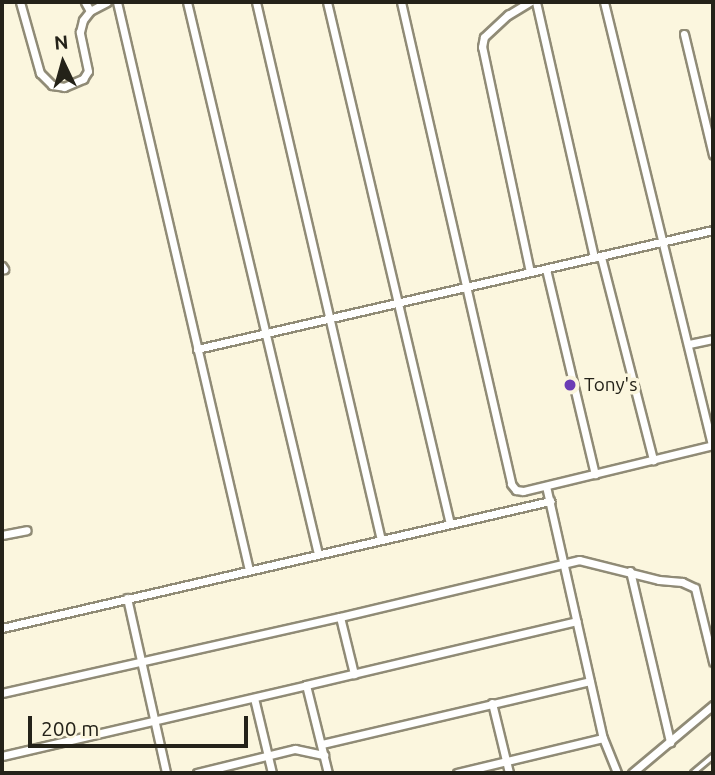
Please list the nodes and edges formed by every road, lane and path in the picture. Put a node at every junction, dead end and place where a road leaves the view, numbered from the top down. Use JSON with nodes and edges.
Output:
{"nodes":[{"id":1,"x":20,"y":2,"type":"edge"},
{"id":2,"x":85,"y":2,"type":"edge"},
{"id":3,"x":107,"y":2,"type":"edge"},
{"id":4,"x":117,"y":2,"type":"edge"},
{"id":5,"x":187,"y":2,"type":"edge"},
{"id":6,"x":256,"y":2,"type":"edge"},
{"id":7,"x":327,"y":2,"type":"edge"},
{"id":8,"x":401,"y":2,"type":"edge"},
{"id":9,"x":530,"y":2,"type":"edge"},
{"id":10,"x":604,"y":2,"type":"edge"},
{"id":11,"x":90,"y":11,"type":"junction"},
{"id":12,"x":684,"y":34,"type":"dead end"},
{"id":13,"x":713,"y":155,"type":"edge"},
{"id":14,"x":713,"y":230,"type":"edge"},
{"id":15,"x":663,"y":242,"type":"junction"},
{"id":16,"x":598,"y":257,"type":"junction"},
{"id":17,"x":546,"y":269,"type":"junction"},
{"id":18,"x":530,"y":272,"type":"junction"},
{"id":19,"x":464,"y":288,"type":"junction"},
{"id":20,"x":397,"y":305,"type":"junction"},
{"id":21,"x":331,"y":319,"type":"junction"},
{"id":22,"x":267,"y":333,"type":"junction"},
{"id":23,"x":713,"y":339,"type":"edge"},
{"id":24,"x":689,"y":344,"type":"junction"},
{"id":25,"x":197,"y":349,"type":"junction"},
{"id":26,"x":713,"y":445,"type":"edge"},
{"id":27,"x":653,"y":460,"type":"junction"},
{"id":28,"x":595,"y":474,"type":"junction"},
{"id":29,"x":546,"y":486,"type":"junction"},
{"id":30,"x":550,"y":501,"type":"junction"},
{"id":31,"x":450,"y":524,"type":"junction"},
{"id":32,"x":27,"y":530,"type":"dead end"},
{"id":33,"x":2,"y":535,"type":"edge"},
{"id":34,"x":381,"y":540,"type":"junction"},
{"id":35,"x":318,"y":554,"type":"junction"},
{"id":36,"x":564,"y":562,"type":"junction"},
{"id":37,"x":249,"y":570,"type":"junction"},
{"id":38,"x":630,"y":571,"type":"junction"},
{"id":39,"x":127,"y":598,"type":"junction"},
{"id":40,"x":340,"y":617,"type":"junction"},
{"id":41,"x":577,"y":621,"type":"junction"},
{"id":42,"x":2,"y":628,"type":"edge"},
{"id":43,"x":139,"y":662,"type":"junction"},
{"id":44,"x":713,"y":662,"type":"edge"},
{"id":45,"x":354,"y":674,"type":"junction"},
{"id":46,"x":590,"y":681,"type":"junction"},
{"id":47,"x":306,"y":685,"type":"junction"},
{"id":48,"x":2,"y":693,"type":"edge"},
{"id":49,"x":254,"y":698,"type":"junction"},
{"id":50,"x":492,"y":703,"type":"junction"},
{"id":51,"x":713,"y":705,"type":"edge"},
{"id":52,"x":153,"y":720,"type":"junction"},
{"id":53,"x":603,"y":738,"type":"junction"},
{"id":54,"x":670,"y":742,"type":"junction"},
{"id":55,"x":321,"y":744,"type":"junction"},
{"id":56,"x":268,"y":755,"type":"junction"},
{"id":57,"x":324,"y":755,"type":"junction"},
{"id":58,"x":2,"y":756,"type":"edge"},
{"id":59,"x":713,"y":756,"type":"edge"},
{"id":60,"x":507,"y":761,"type":"junction"},
{"id":61,"x":166,"y":773,"type":"edge"},
{"id":62,"x":197,"y":773,"type":"edge"},
{"id":63,"x":272,"y":773,"type":"edge"},
{"id":64,"x":328,"y":773,"type":"edge"},
{"id":65,"x":457,"y":773,"type":"edge"},
{"id":66,"x":509,"y":773,"type":"edge"},
{"id":67,"x":617,"y":773,"type":"edge"},
{"id":68,"x":632,"y":773,"type":"edge"},
{"id":69,"x":693,"y":773,"type":"edge"}],
"edges":[{"from":1,"to":11,"type":"street"},
{"from":2,"to":11,"type":"street"},
{"from":3,"to":11,"type":"street"},
{"from":4,"to":25,"type":"street"},
{"from":5,"to":22,"type":"street"},
{"from":6,"to":21,"type":"street"},
{"from":7,"to":20,"type":"street"},
{"from":8,"to":19,"type":"street"},
{"from":9,"to":16,"type":"street"},
{"from":9,"to":18,"type":"street"},
{"from":10,"to":15,"type":"street"},
{"from":12,"to":13,"type":"street"},
{"from":14,"to":15,"type":"street"},
{"from":15,"to":16,"type":"street"},
{"from":15,"to":24,"type":"street"},
{"from":16,"to":17,"type":"street"},
{"from":16,"to":27,"type":"street"},
{"from":17,"to":18,"type":"street"},
{"from":17,"to":28,"type":"street"},
{"from":18,"to":19,"type":"street"},
{"from":19,"to":20,"type":"street"},
{"from":19,"to":29,"type":"street"},
{"from":20,"to":21,"type":"street"},
{"from":20,"to":31,"type":"street"},
{"from":21,"to":22,"type":"street"},
{"from":21,"to":34,"type":"street"},
{"from":22,"to":25,"type":"street"},
{"from":22,"to":35,"type":"street"},
{"from":23,"to":24,"type":"street"},
{"from":24,"to":26,"type":"street"},
{"from":25,"to":37,"type":"street"},
{"from":26,"to":27,"type":"street"},
{"from":27,"to":28,"type":"street"},
{"from":28,"to":29,"type":"street"},
{"from":29,"to":30,"type":"street"},
{"from":30,"to":31,"type":"street"},
{"from":30,"to":36,"type":"street"},
{"from":31,"to":34,"type":"street"},
{"from":32,"to":33,"type":"street"},
{"from":34,"to":35,"type":"street"},
{"from":35,"to":37,"type":"street"},
{"from":36,"to":38,"type":"street"},
{"from":36,"to":40,"type":"street"},
{"from":36,"to":41,"type":"street"},
{"from":37,"to":39,"type":"street"},
{"from":38,"to":44,"type":"street"},
{"from":38,"to":54,"type":"street"},
{"from":39,"to":42,"type":"street"},
{"from":39,"to":43,"type":"street"},
{"from":40,"to":43,"type":"street"},
{"from":40,"to":45,"type":"street"},
{"from":41,"to":45,"type":"street"},
{"from":41,"to":46,"type":"street"},
{"from":43,"to":48,"type":"street"},
{"from":43,"to":52,"type":"street"},
{"from":45,"to":47,"type":"street"},
{"from":46,"to":50,"type":"street"},
{"from":46,"to":53,"type":"street"},
{"from":47,"to":49,"type":"street"},
{"from":47,"to":55,"type":"street"},
{"from":49,"to":52,"type":"street"},
{"from":49,"to":56,"type":"street"},
{"from":50,"to":55,"type":"street"},
{"from":50,"to":60,"type":"street"},
{"from":51,"to":54,"type":"street"},
{"from":52,"to":58,"type":"street"},
{"from":52,"to":61,"type":"street"},
{"from":53,"to":60,"type":"street"},
{"from":53,"to":67,"type":"street"},
{"from":54,"to":68,"type":"street"},
{"from":55,"to":57,"type":"street"},
{"from":56,"to":57,"type":"street"},
{"from":56,"to":62,"type":"street"},
{"from":56,"to":63,"type":"street"},
{"from":57,"to":64,"type":"street"},
{"from":59,"to":69,"type":"lane"},
{"from":60,"to":65,"type":"street"},
{"from":60,"to":66,"type":"street"}]}
